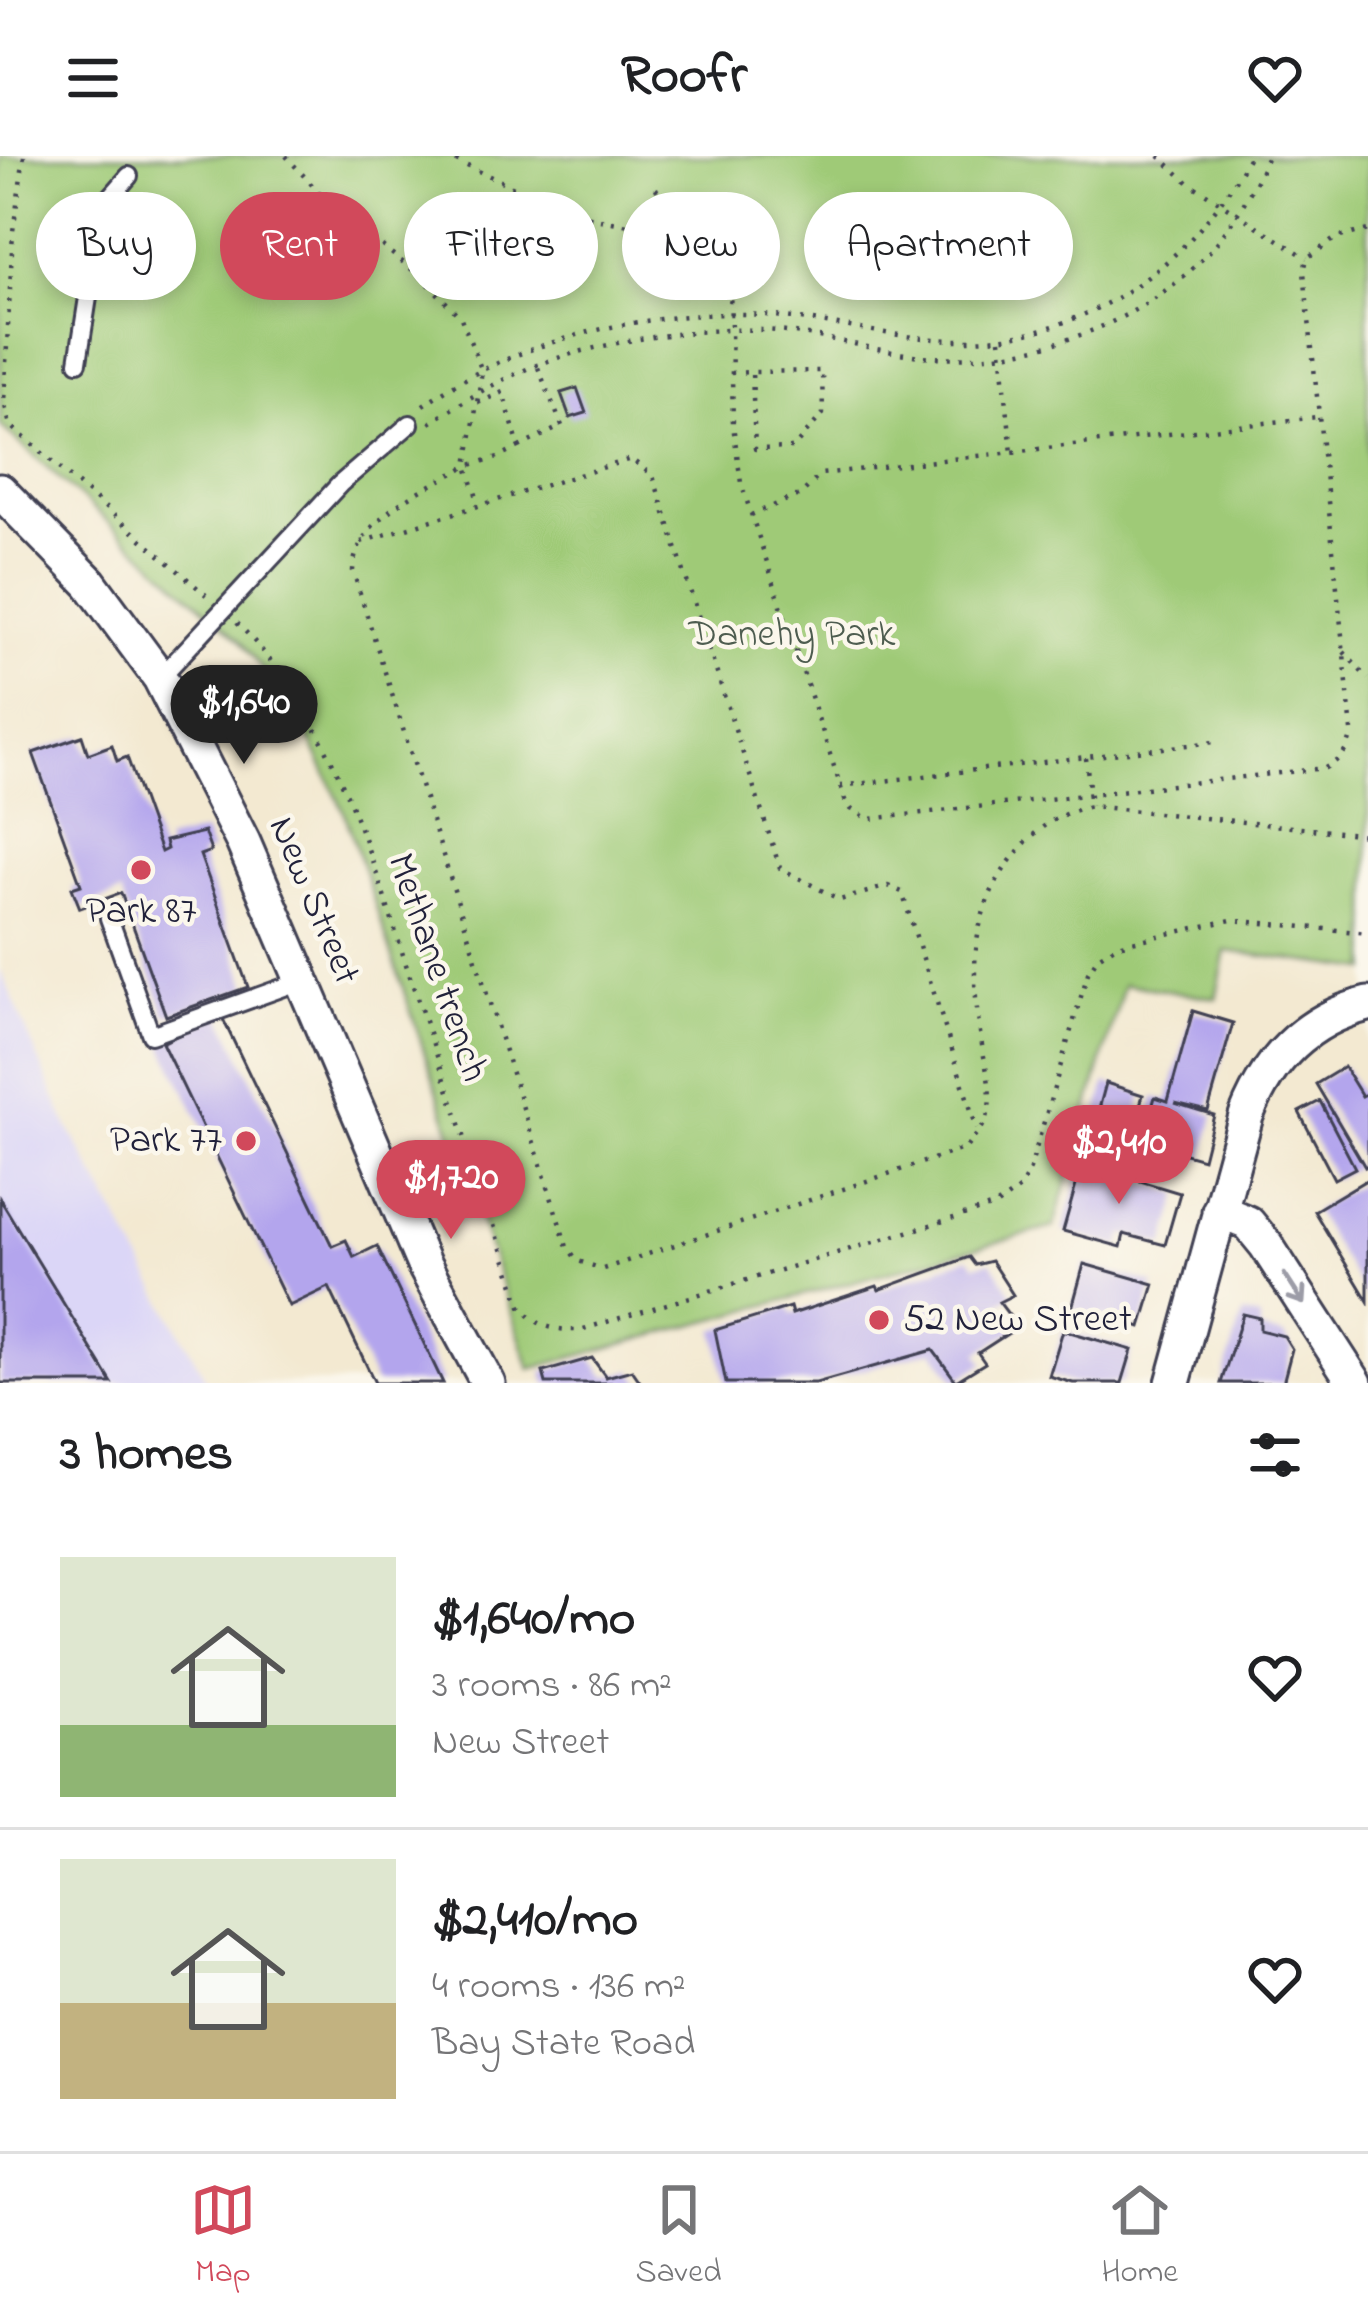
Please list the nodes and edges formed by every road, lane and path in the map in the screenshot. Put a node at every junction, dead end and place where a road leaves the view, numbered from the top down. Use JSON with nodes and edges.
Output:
{"nodes":[{"id":1,"x":25,"y":156,"type":"edge"},
{"id":2,"x":286,"y":156,"type":"edge"},
{"id":3,"x":445,"y":156,"type":"edge"},
{"id":4,"x":1159,"y":156,"type":"edge"},
{"id":5,"x":1249,"y":156,"type":"edge"},
{"id":6,"x":1268,"y":156,"type":"edge"},
{"id":7,"x":129,"y":176,"type":"dead end"},
{"id":8,"x":656,"y":188,"type":"dead end"},
{"id":9,"x":658,"y":192,"type":"edge"},
{"id":10,"x":1222,"y":205,"type":"junction"},
{"id":11,"x":1236,"y":215,"type":"junction"},
{"id":12,"x":622,"y":224,"type":"edge"},
{"id":13,"x":1368,"y":230,"type":"edge"},
{"id":14,"x":1307,"y":258,"type":"junction"},
{"id":15,"x":732,"y":300,"type":"edge"},
{"id":16,"x":733,"y":314,"type":"junction"},
{"id":17,"x":732,"y":332,"type":"junction"},
{"id":18,"x":1000,"y":336,"type":"junction"},
{"id":19,"x":1002,"y":354,"type":"junction"},
{"id":20,"x":78,"y":362,"type":"dead end"},
{"id":21,"x":537,"y":365,"type":"junction"},
{"id":22,"x":482,"y":371,"type":"junction"},
{"id":23,"x":752,"y":372,"type":"junction"},
{"id":24,"x":731,"y":373,"type":"junction"},
{"id":25,"x":500,"y":382,"type":"junction"},
{"id":26,"x":482,"y":390,"type":"junction"},
{"id":27,"x":502,"y":392,"type":"junction"},
{"id":28,"x":478,"y":403,"type":"junction"},
{"id":29,"x":414,"y":416,"type":"junction"},
{"id":30,"x":1317,"y":417,"type":"junction"},
{"id":31,"x":519,"y":447,"type":"junction"},
{"id":32,"x":1012,"y":453,"type":"junction"},
{"id":33,"x":467,"y":466,"type":"junction"},
{"id":34,"x":0,"y":491,"type":"edge"},
{"id":35,"x":479,"y":506,"type":"junction"},
{"id":36,"x":752,"y":515,"type":"junction"},
{"id":37,"x":362,"y":542,"type":"junction"},
{"id":38,"x":223,"y":609,"type":"junction"},
{"id":39,"x":1344,"y":651,"type":"junction"},
{"id":40,"x":160,"y":678,"type":"junction"},
{"id":41,"x":1368,"y":679,"type":"edge"},
{"id":42,"x":1214,"y":742,"type":"dead end"},
{"id":43,"x":1086,"y":757,"type":"junction"},
{"id":44,"x":840,"y":786,"type":"junction"},
{"id":45,"x":1091,"y":795,"type":"junction"},
{"id":46,"x":1091,"y":806,"type":"junction"},
{"id":47,"x":1368,"y":835,"type":"edge"},
{"id":48,"x":109,"y":918,"type":"dead end"},
{"id":49,"x":1368,"y":933,"type":"edge"},
{"id":50,"x":301,"y":982,"type":"junction"},
{"id":51,"x":1368,"y":1004,"type":"edge"},
{"id":52,"x":978,"y":1132,"type":"junction"},
{"id":53,"x":1219,"y":1211,"type":"junction"},
{"id":54,"x":488,"y":1383,"type":"edge"},
{"id":55,"x":1173,"y":1383,"type":"edge"},
{"id":56,"x":1354,"y":1383,"type":"edge"}],
"edges":[{"from":1,"to":38,"type":"path","name":"Methane trench"},
{"from":2,"to":22,"type":"path"},
{"from":3,"to":12,"type":"path"},
{"from":4,"to":10,"type":"path"},
{"from":5,"to":10,"type":"path"},
{"from":6,"to":11,"type":"path"},
{"from":7,"to":20,"type":"lane"},
{"from":8,"to":9,"type":"path"},
{"from":10,"to":11,"type":"path"},
{"from":10,"to":18,"type":"path"},
{"from":11,"to":14,"type":"path"},
{"from":11,"to":19,"type":"path"},
{"from":13,"to":14,"type":"path"},
{"from":14,"to":30,"type":"path"},
{"from":15,"to":16,"type":"path"},
{"from":16,"to":17,"type":"path"},
{"from":16,"to":18,"type":"path"},
{"from":16,"to":22,"type":"path"},
{"from":17,"to":19,"type":"path"},
{"from":17,"to":21,"type":"path"},
{"from":17,"to":24,"type":"path"},
{"from":18,"to":19,"type":"path"},
{"from":19,"to":32,"type":"path"},
{"from":21,"to":25,"type":"path"},
{"from":21,"to":31,"type":"path"},
{"from":22,"to":26,"type":"path"},
{"from":22,"to":29,"type":"path"},
{"from":23,"to":23,"type":"path"},
{"from":23,"to":24,"type":"path"},
{"from":24,"to":36,"type":"path"},
{"from":25,"to":26,"type":"path"},
{"from":25,"to":27,"type":"path"},
{"from":26,"to":28,"type":"path"},
{"from":26,"to":29,"type":"path"},
{"from":27,"to":28,"type":"path"},
{"from":27,"to":31,"type":"path"},
{"from":28,"to":33,"type":"path"},
{"from":29,"to":38,"type":"lane"},
{"from":30,"to":32,"type":"path"},
{"from":30,"to":39,"type":"path"},
{"from":31,"to":33,"type":"path"},
{"from":32,"to":36,"type":"path"},
{"from":33,"to":35,"type":"path"},
{"from":33,"to":37,"type":"path"},
{"from":34,"to":40,"type":"street","name":"New Street"},
{"from":35,"to":37,"type":"path"},
{"from":35,"to":52,"type":"path"},
{"from":36,"to":44,"type":"path"},
{"from":37,"to":52,"type":"path"},
{"from":38,"to":40,"type":"lane"},
{"from":38,"to":49,"type":"path","name":"Methane trench"},
{"from":39,"to":41,"type":"path"},
{"from":39,"to":45,"type":"path"},
{"from":40,"to":50,"type":"street","name":"New Street"},
{"from":42,"to":43,"type":"path"},
{"from":43,"to":44,"type":"path"},
{"from":43,"to":45,"type":"path"},
{"from":44,"to":45,"type":"path"},
{"from":45,"to":46,"type":"path"},
{"from":46,"to":47,"type":"path"},
{"from":46,"to":52,"type":"path"},
{"from":48,"to":50,"type":"lane"},
{"from":50,"to":54,"type":"street","name":"New Street"},
{"from":51,"to":53,"type":"street"},
{"from":53,"to":55,"type":"street"},
{"from":53,"to":56,"type":"street","one_way":true}]}
